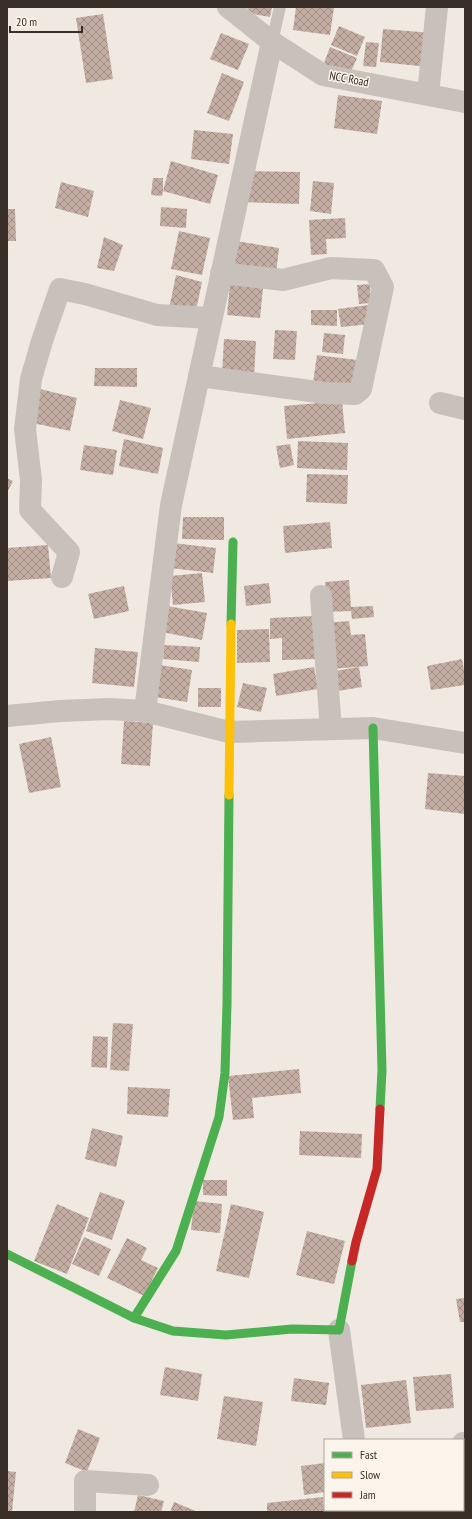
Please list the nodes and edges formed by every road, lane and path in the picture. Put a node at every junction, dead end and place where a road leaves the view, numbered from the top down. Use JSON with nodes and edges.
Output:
{"nodes":[{"id":1,"x":228,"y":7,"type":"edge"},
{"id":2,"x":280,"y":7,"type":"edge"},
{"id":3,"x":437,"y":7,"type":"edge"},
{"id":4,"x":272,"y":42,"type":"junction"},
{"id":5,"x":428,"y":94,"type":"junction"},
{"id":6,"x":465,"y":102,"type":"edge"},
{"id":7,"x":221,"y":273,"type":"junction"},
{"id":8,"x":211,"y":318,"type":"junction"},
{"id":9,"x":199,"y":376,"type":"junction"},
{"id":10,"x":440,"y":403,"type":"dead end"},
{"id":11,"x":465,"y":408,"type":"edge"},
{"id":12,"x":233,"y":542,"type":"dead end"},
{"id":13,"x":62,"y":577,"type":"dead end"},
{"id":14,"x":322,"y":596,"type":"dead end"},
{"id":15,"x":145,"y":711,"type":"junction"},
{"id":16,"x":7,"y":716,"type":"edge"},
{"id":17,"x":373,"y":728,"type":"junction"},
{"id":18,"x":331,"y":729,"type":"junction"},
{"id":19,"x":229,"y":732,"type":"junction"},
{"id":20,"x":465,"y":743,"type":"edge"},
{"id":21,"x":7,"y":1254,"type":"edge"},
{"id":22,"x":134,"y":1318,"type":"junction"},
{"id":23,"x":339,"y":1330,"type":"junction"},
{"id":24,"x":354,"y":1439,"type":"edge"},
{"id":25,"x":148,"y":1485,"type":"dead end"},
{"id":26,"x":85,"y":1512,"type":"edge"}],
"edges":[{"from":1,"to":4,"type":"street","name":"NCC Road"},
{"from":2,"to":4,"type":"lane"},
{"from":3,"to":5,"type":"street"},
{"from":4,"to":5,"type":"street","name":"NCC Road"},
{"from":4,"to":7,"type":"street"},
{"from":5,"to":6,"type":"street","name":"NCC Road"},
{"from":7,"to":8,"type":"street"},
{"from":7,"to":9,"type":"street"},
{"from":8,"to":9,"type":"street"},
{"from":8,"to":13,"type":"street"},
{"from":9,"to":15,"type":"street"},
{"from":10,"to":11,"type":"street"},
{"from":12,"to":19,"type":"street"},
{"from":14,"to":18,"type":"street"},
{"from":15,"to":16,"type":"street"},
{"from":15,"to":19,"type":"street"},
{"from":17,"to":18,"type":"street"},
{"from":17,"to":20,"type":"street"},
{"from":17,"to":23,"type":"street"},
{"from":18,"to":19,"type":"street"},
{"from":19,"to":22,"type":"street"},
{"from":21,"to":22,"type":"street"},
{"from":22,"to":23,"type":"street"},
{"from":23,"to":24,"type":"street"},
{"from":25,"to":26,"type":"street"}]}
